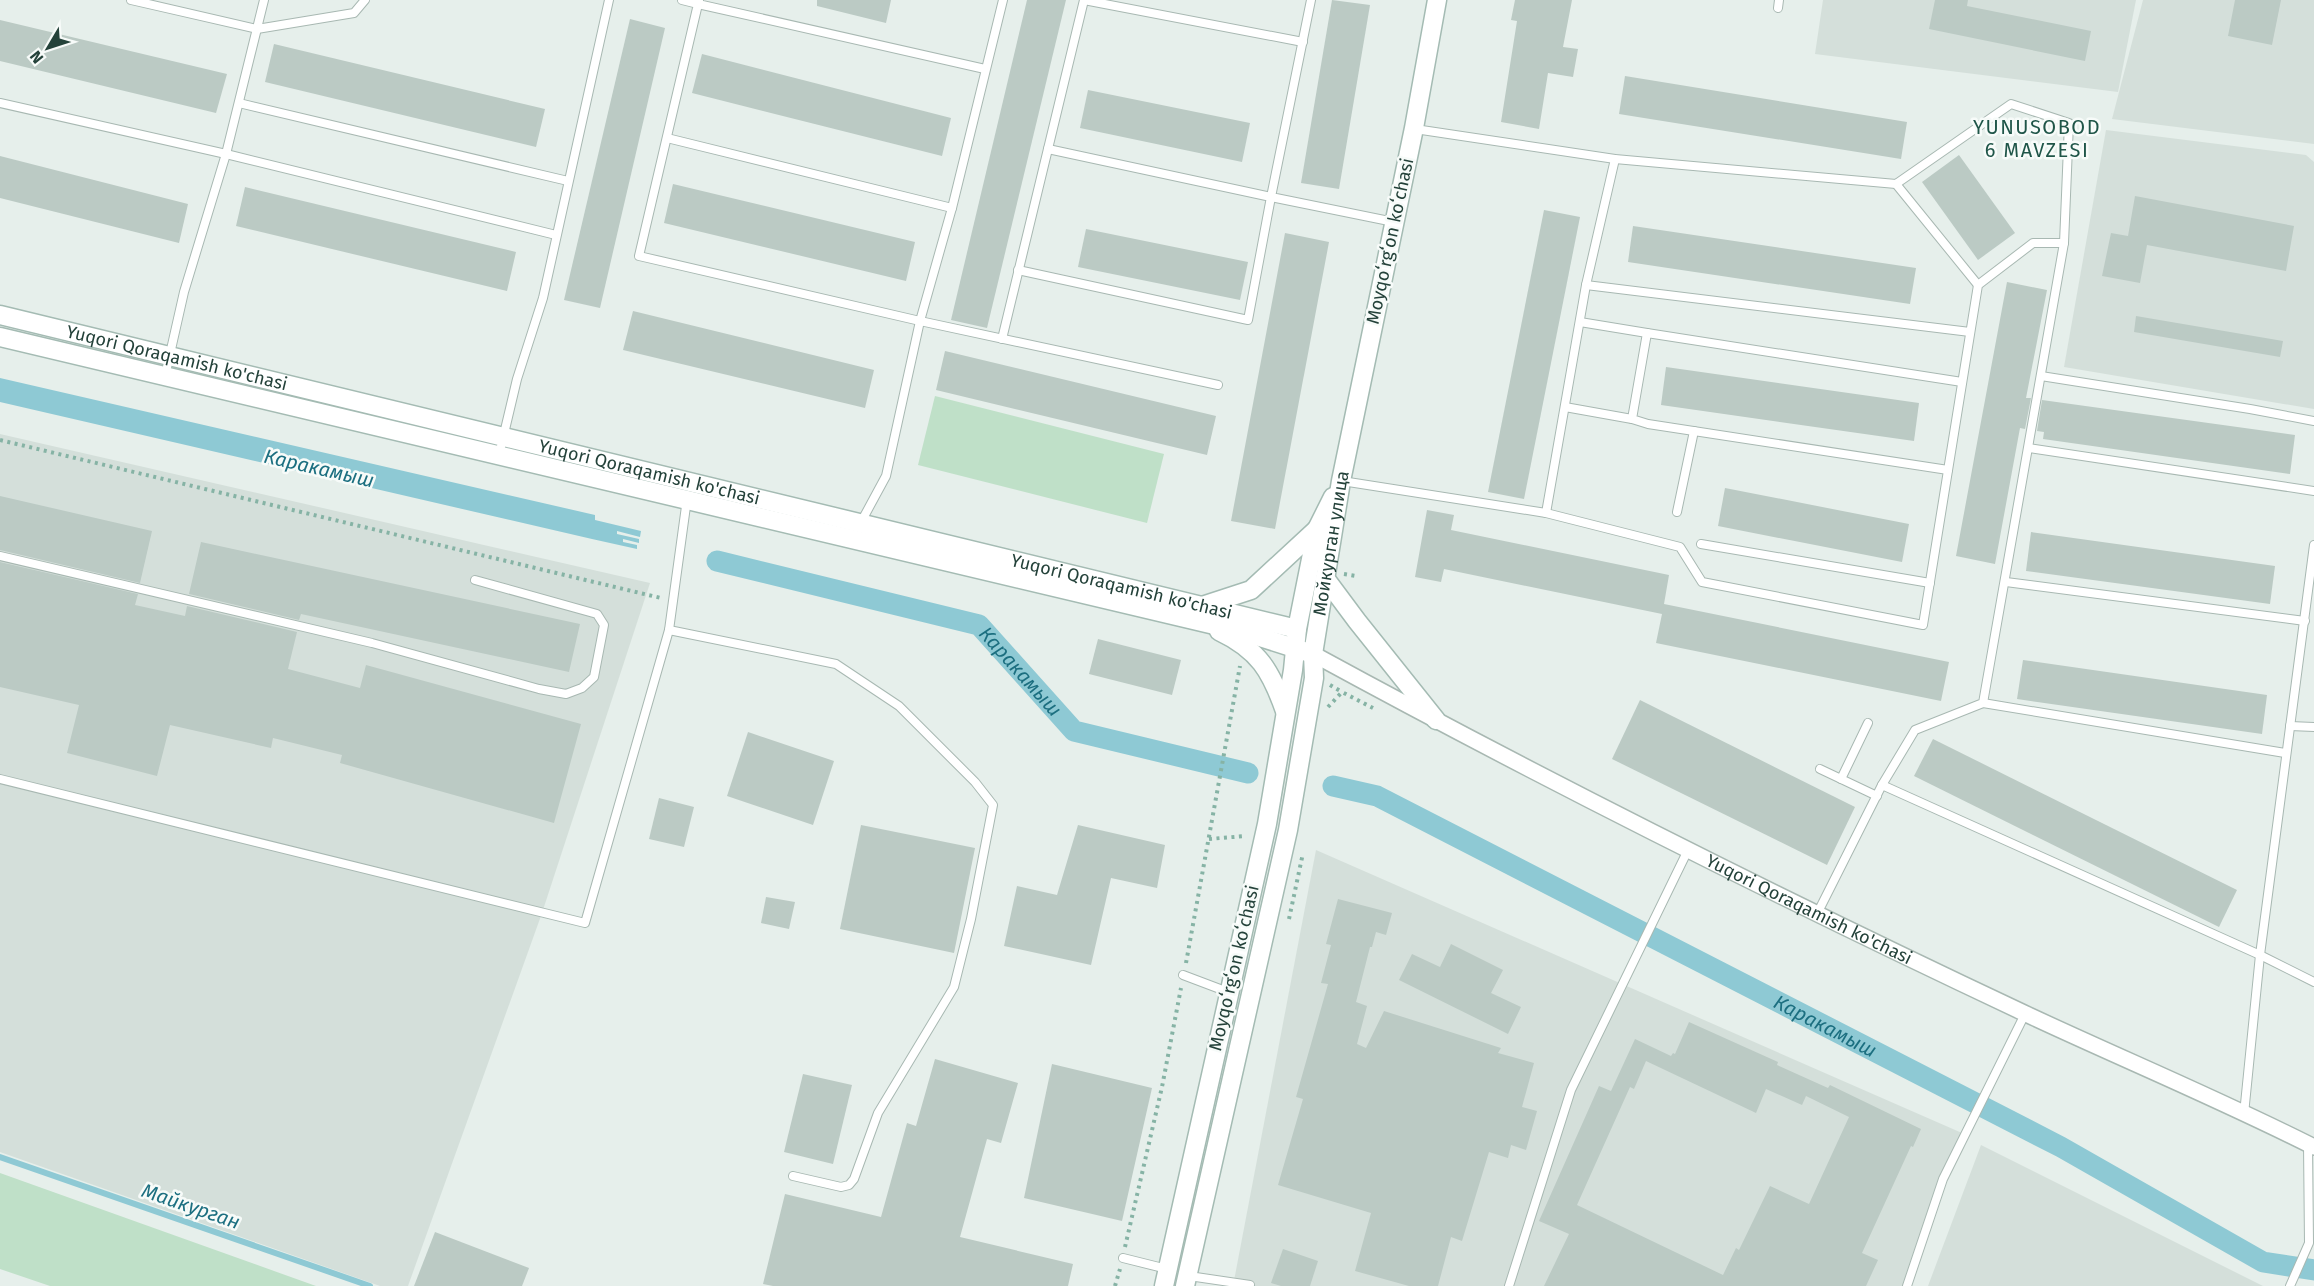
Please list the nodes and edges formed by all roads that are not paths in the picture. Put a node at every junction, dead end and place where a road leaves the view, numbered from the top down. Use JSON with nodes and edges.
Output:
{"nodes":[{"id":1,"x":131,"y":0,"type":"edge"},
{"id":2,"x":264,"y":0,"type":"edge"},
{"id":3,"x":357,"y":0,"type":"edge"},
{"id":4,"x":365,"y":0,"type":"edge"},
{"id":5,"x":609,"y":0,"type":"edge"},
{"id":6,"x":682,"y":0,"type":"edge"},
{"id":7,"x":1003,"y":0,"type":"edge"},
{"id":8,"x":1311,"y":0,"type":"edge"},
{"id":9,"x":1437,"y":0,"type":"edge"},
{"id":10,"x":698,"y":2,"type":"edge"},
{"id":11,"x":354,"y":13,"type":"junction"},
{"id":12,"x":257,"y":29,"type":"junction"},
{"id":13,"x":1303,"y":42,"type":"junction"},
{"id":14,"x":985,"y":69,"type":"junction"},
{"id":15,"x":0,"y":103,"type":"edge"},
{"id":16,"x":239,"y":103,"type":"junction"},
{"id":17,"x":1414,"y":128,"type":"junction"},
{"id":18,"x":667,"y":138,"type":"junction"},
{"id":19,"x":1048,"y":149,"type":"junction"},
{"id":20,"x":226,"y":154,"type":"junction"},
{"id":21,"x":1614,"y":159,"type":"junction"},
{"id":22,"x":568,"y":182,"type":"junction"},
{"id":23,"x":1896,"y":184,"type":"junction"},
{"id":24,"x":1271,"y":197,"type":"junction"},
{"id":25,"x":952,"y":208,"type":"junction"},
{"id":26,"x":1394,"y":222,"type":"junction"},
{"id":27,"x":556,"y":235,"type":"junction"},
{"id":28,"x":2064,"y":243,"type":"junction"},
{"id":29,"x":1018,"y":270,"type":"junction"},
{"id":30,"x":1586,"y":285,"type":"junction"},
{"id":31,"x":1978,"y":285,"type":"junction"},
{"id":32,"x":0,"y":315,"type":"edge"},
{"id":33,"x":920,"y":321,"type":"junction"},
{"id":34,"x":1580,"y":322,"type":"junction"},
{"id":35,"x":1970,"y":332,"type":"junction"},
{"id":36,"x":1647,"y":333,"type":"junction"},
{"id":37,"x":0,"y":337,"type":"edge"},
{"id":38,"x":1002,"y":339,"type":"junction"},
{"id":39,"x":170,"y":357,"type":"junction"},
{"id":40,"x":165,"y":376,"type":"junction"},
{"id":41,"x":2042,"y":376,"type":"junction"},
{"id":42,"x":1962,"y":382,"type":"junction"},
{"id":43,"x":1218,"y":385,"type":"dead end"},
{"id":44,"x":1565,"y":407,"type":"junction"},
{"id":45,"x":1632,"y":419,"type":"junction"},
{"id":46,"x":2314,"y":422,"type":"edge"},
{"id":47,"x":1694,"y":431,"type":"junction"},
{"id":48,"x":500,"y":446,"type":"junction"},
{"id":49,"x":2029,"y":448,"type":"junction"},
{"id":50,"x":1948,"y":470,"type":"junction"},
{"id":51,"x":1341,"y":481,"type":"junction"},
{"id":52,"x":688,"y":491,"type":"junction"},
{"id":53,"x":2314,"y":491,"type":"edge"},
{"id":54,"x":1677,"y":512,"type":"dead end"},
{"id":55,"x":1546,"y":513,"type":"junction"},
{"id":56,"x":1317,"y":529,"type":"junction"},
{"id":57,"x":859,"y":532,"type":"junction"},
{"id":58,"x":1701,"y":544,"type":"dead end"},
{"id":59,"x":2314,"y":545,"type":"edge"},
{"id":60,"x":0,"y":556,"type":"edge"},
{"id":61,"x":1325,"y":578,"type":"junction"},
{"id":62,"x":475,"y":580,"type":"dead end"},
{"id":63,"x":2006,"y":582,"type":"junction"},
{"id":64,"x":1930,"y":583,"type":"junction"},
{"id":65,"x":1199,"y":613,"type":"junction"},
{"id":66,"x":2305,"y":621,"type":"junction"},
{"id":67,"x":1297,"y":629,"type":"junction"},
{"id":68,"x":669,"y":630,"type":"junction"},
{"id":69,"x":1294,"y":648,"type":"junction"},
{"id":70,"x":1313,"y":654,"type":"junction"},
{"id":71,"x":1983,"y":703,"type":"junction"},
{"id":72,"x":1436,"y":720,"type":"junction"},
{"id":73,"x":1284,"y":722,"type":"junction"},
{"id":74,"x":1868,"y":723,"type":"dead end"},
{"id":75,"x":2290,"y":726,"type":"junction"},
{"id":76,"x":2314,"y":727,"type":"edge"},
{"id":77,"x":2285,"y":753,"type":"junction"},
{"id":78,"x":1820,"y":769,"type":"dead end"},
{"id":79,"x":0,"y":779,"type":"edge"},
{"id":80,"x":1841,"y":779,"type":"junction"},
{"id":81,"x":1882,"y":785,"type":"junction"},
{"id":82,"x":1877,"y":796,"type":"junction"},
{"id":83,"x":1688,"y":850,"type":"junction"},
{"id":84,"x":1817,"y":914,"type":"junction"},
{"id":85,"x":2260,"y":956,"type":"junction"},
{"id":86,"x":1184,"y":975,"type":"road end"},
{"id":87,"x":2314,"y":982,"type":"edge"},
{"id":88,"x":1228,"y":992,"type":"junction"},
{"id":89,"x":2025,"y":1014,"type":"junction"},
{"id":90,"x":2244,"y":1114,"type":"junction"},
{"id":91,"x":2311,"y":1145,"type":"edge"},
{"id":92,"x":794,"y":1176,"type":"dead end"},
{"id":93,"x":1123,"y":1258,"type":"road end"},
{"id":94,"x":1166,"y":1278,"type":"edge"},
{"id":95,"x":1186,"y":1281,"type":"edge"},
{"id":96,"x":1250,"y":1285,"type":"edge"},
{"id":97,"x":1509,"y":1286,"type":"edge"},
{"id":98,"x":1907,"y":1286,"type":"edge"},
{"id":99,"x":2290,"y":1286,"type":"edge"}],
"edges":[{"from":1,"to":12,"type":"lane"},
{"from":2,"to":12,"type":"lane"},
{"from":3,"to":11,"type":"lane"},
{"from":4,"to":11,"type":"lane"},
{"from":5,"to":22,"type":"lane"},
{"from":6,"to":10,"type":"lane"},
{"from":7,"to":14,"type":"lane"},
{"from":8,"to":13,"type":"lane"},
{"from":9,"to":17,"type":"main road","name":"Moyqoʻrgʻon koʻchasi"},
{"from":10,"to":14,"type":"lane"},
{"from":10,"to":18,"type":"lane"},
{"from":11,"to":12,"type":"lane"},
{"from":12,"to":16,"type":"lane"},
{"from":13,"to":19,"type":"lane"},
{"from":13,"to":24,"type":"lane"},
{"from":14,"to":25,"type":"lane"},
{"from":15,"to":20,"type":"lane"},
{"from":16,"to":20,"type":"lane"},
{"from":16,"to":22,"type":"lane"},
{"from":17,"to":21,"type":"lane"},
{"from":17,"to":26,"type":"main road","name":"Moyqoʻrgʻon koʻchasi"},
{"from":18,"to":25,"type":"lane"},
{"from":18,"to":33,"type":"lane"},
{"from":19,"to":24,"type":"lane"},
{"from":19,"to":29,"type":"lane"},
{"from":20,"to":27,"type":"lane"},
{"from":20,"to":39,"type":"lane"},
{"from":21,"to":23,"type":"lane"},
{"from":21,"to":30,"type":"lane"},
{"from":22,"to":27,"type":"lane"},
{"from":23,"to":28,"type":"lane"},
{"from":23,"to":31,"type":"lane"},
{"from":24,"to":26,"type":"lane"},
{"from":24,"to":29,"type":"lane"},
{"from":25,"to":33,"type":"lane"},
{"from":26,"to":51,"type":"main road","name":"Moyqoʻrgʻon koʻchasi"},
{"from":27,"to":48,"type":"lane"},
{"from":28,"to":31,"type":"lane"},
{"from":28,"to":41,"type":"lane"},
{"from":29,"to":38,"type":"lane"},
{"from":30,"to":34,"type":"lane"},
{"from":30,"to":35,"type":"lane"},
{"from":31,"to":35,"type":"lane"},
{"from":32,"to":39,"type":"main road","name":"Yuqori Qoraqamish ko'chasi"},
{"from":33,"to":38,"type":"lane"},
{"from":33,"to":57,"type":"lane"},
{"from":34,"to":36,"type":"lane"},
{"from":34,"to":44,"type":"lane"},
{"from":35,"to":42,"type":"lane"},
{"from":36,"to":42,"type":"lane"},
{"from":36,"to":45,"type":"lane"},
{"from":37,"to":40,"type":"main road","name":"Yuqori Qoraqamish ko'chasi"},
{"from":38,"to":43,"type":"lane"},
{"from":39,"to":40,"type":"lane"},
{"from":39,"to":48,"type":"main road","name":"Yuqori Qoraqamish ko'chasi"},
{"from":40,"to":48,"type":"main road","name":"Yuqori Qoraqamish ko'chasi"},
{"from":41,"to":46,"type":"lane"},
{"from":41,"to":49,"type":"lane"},
{"from":42,"to":50,"type":"lane"},
{"from":44,"to":45,"type":"lane"},
{"from":44,"to":55,"type":"lane"},
{"from":45,"to":47,"type":"lane"},
{"from":47,"to":50,"type":"lane"},
{"from":47,"to":54,"type":"lane"},
{"from":48,"to":52,"type":"main road","name":"Yuqori Qoraqamish ko'chasi"},
{"from":49,"to":53,"type":"lane"},
{"from":49,"to":63,"type":"lane"},
{"from":50,"to":64,"type":"lane"},
{"from":51,"to":55,"type":"lane"},
{"from":51,"to":56,"type":"main road","name":"Мойкурган улица"},
{"from":51,"to":61,"type":"main road","name":"Мойкурган улица"},
{"from":52,"to":57,"type":"main road","name":"Yuqori Qoraqamish ko'chasi"},
{"from":52,"to":68,"type":"lane"},
{"from":55,"to":64,"type":"lane"},
{"from":56,"to":65,"type":"main road"},
{"from":56,"to":67,"type":"main road","name":"Мойкурган улица"},
{"from":57,"to":65,"type":"main road","name":"Yuqori Qoraqamish ko'chasi"},
{"from":58,"to":64,"type":"lane"},
{"from":59,"to":66,"type":"lane"},
{"from":60,"to":62,"type":"lane"},
{"from":61,"to":70,"type":"main road","name":"Мойкурган улица"},
{"from":61,"to":72,"type":"main road"},
{"from":63,"to":66,"type":"lane"},
{"from":63,"to":71,"type":"lane"},
{"from":65,"to":67,"type":"main road","name":"Yuqori Qoraqamish ko'chasi"},
{"from":65,"to":69,"type":"main road","name":"Yuqori Qoraqamish ko'chasi"},
{"from":65,"to":73,"type":"main road"},
{"from":66,"to":75,"type":"lane"},
{"from":67,"to":69,"type":"main road","name":"Мойкурган улица"},
{"from":67,"to":70,"type":"main road"},
{"from":68,"to":79,"type":"lane"},
{"from":68,"to":92,"type":"lane"},
{"from":69,"to":70,"type":"main road","name":"Yuqori Qoraqamish ko'chasi"},
{"from":69,"to":73,"type":"main road","name":"Moyqoʻrgʻon koʻchasi"},
{"from":70,"to":72,"type":"street","name":"Yuqori Qoraqamish ko'chasi"},
{"from":70,"to":95,"type":"main road","name":"Moyqoʻrgʻon koʻchasi"},
{"from":71,"to":77,"type":"lane"},
{"from":71,"to":81,"type":"lane"},
{"from":72,"to":83,"type":"street","name":"Yuqori Qoraqamish ko'chasi"},
{"from":73,"to":88,"type":"main road","name":"Moyqoʻrgʻon koʻchasi"},
{"from":74,"to":80,"type":"lane"},
{"from":75,"to":76,"type":"lane"},
{"from":75,"to":77,"type":"lane"},
{"from":77,"to":85,"type":"lane"},
{"from":78,"to":80,"type":"lane"},
{"from":80,"to":82,"type":"lane"},
{"from":81,"to":82,"type":"lane"},
{"from":81,"to":85,"type":"lane"},
{"from":82,"to":84,"type":"lane"},
{"from":83,"to":84,"type":"street","name":"Yuqori Qoraqamish ko'chasi"},
{"from":83,"to":97,"type":"lane"},
{"from":84,"to":89,"type":"street","name":"Yuqori Qoraqamish ko'chasi"},
{"from":85,"to":87,"type":"lane"},
{"from":85,"to":90,"type":"lane"},
{"from":86,"to":88,"type":"lane"},
{"from":88,"to":94,"type":"main road","name":"Moyqoʻrgʻon koʻchasi"},
{"from":89,"to":90,"type":"street","name":"Yuqori Qoraqamish ko'chasi"},
{"from":89,"to":98,"type":"lane"},
{"from":90,"to":91,"type":"street","name":"Yuqori Qoraqamish ko'chasi"},
{"from":91,"to":99,"type":"lane"},
{"from":93,"to":94,"type":"lane"},
{"from":95,"to":96,"type":"lane"}]}
